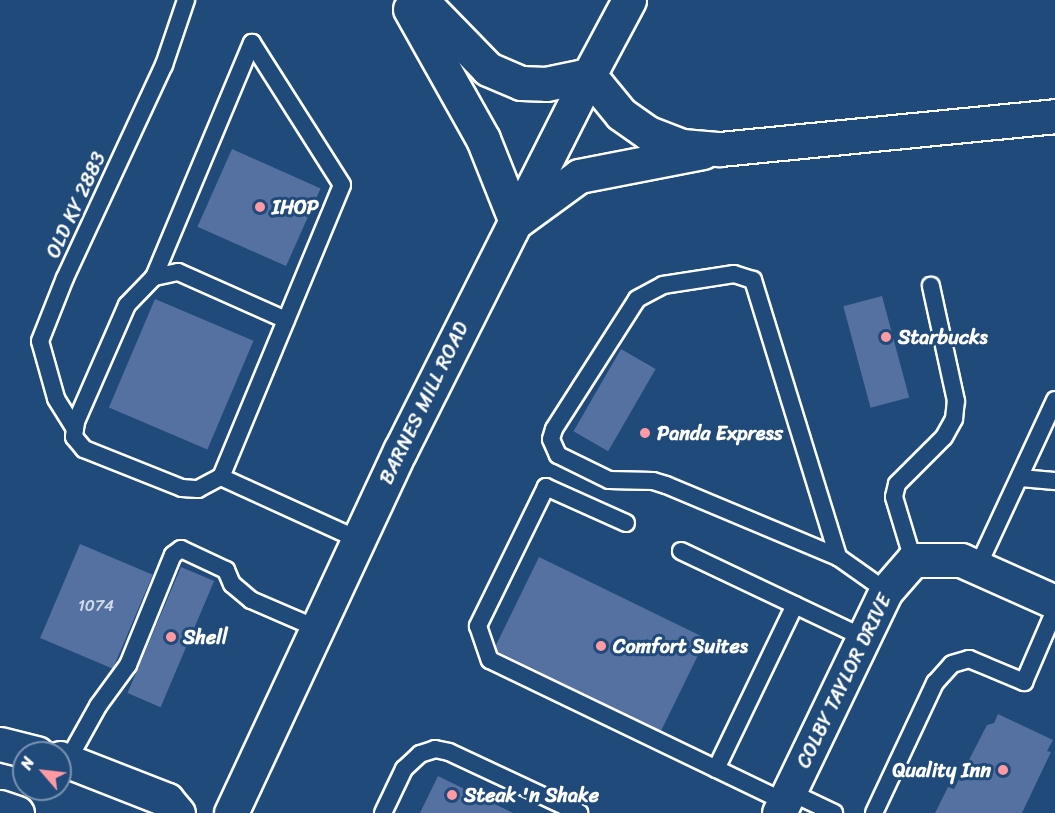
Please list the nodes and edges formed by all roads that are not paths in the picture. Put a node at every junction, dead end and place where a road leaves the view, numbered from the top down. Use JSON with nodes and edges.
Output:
{"nodes":[{"id":1,"x":186,"y":0,"type":"edge"},
{"id":2,"x":404,"y":0,"type":"edge"},
{"id":3,"x":421,"y":0,"type":"edge"},
{"id":4,"x":628,"y":0,"type":"edge"},
{"id":5,"x":589,"y":75,"type":"junction"},
{"id":6,"x":1055,"y":116,"type":"edge"},
{"id":7,"x":720,"y":149,"type":"junction"},
{"id":8,"x":516,"y":222,"type":"junction"},
{"id":9,"x":154,"y":277,"type":"junction"},
{"id":10,"x":930,"y":286,"type":"dead end"},
{"id":11,"x":286,"y":320,"type":"junction"},
{"id":12,"x":1055,"y":400,"type":"edge"},
{"id":13,"x":75,"y":429,"type":"junction"},
{"id":14,"x":221,"y":477,"type":"junction"},
{"id":15,"x":1020,"y":478,"type":"junction"},
{"id":16,"x":1047,"y":481,"type":"edge"},
{"id":17,"x":1055,"y":494,"type":"edge"},
{"id":18,"x":626,"y":523,"type":"dead end"},
{"id":19,"x":357,"y":539,"type":"junction"},
{"id":20,"x":681,"y":551,"type":"dead end"},
{"id":21,"x":838,"y":557,"type":"junction"},
{"id":22,"x":913,"y":560,"type":"junction"},
{"id":23,"x":978,"y":566,"type":"junction"},
{"id":24,"x":886,"y":591,"type":"junction"},
{"id":25,"x":1055,"y":602,"type":"edge"},
{"id":26,"x":795,"y":605,"type":"junction"},
{"id":27,"x":1055,"y":610,"type":"edge"},
{"id":28,"x":316,"y":628,"type":"junction"},
{"id":29,"x":864,"y":638,"type":"junction"},
{"id":30,"x":68,"y":741,"type":"edge"},
{"id":31,"x":72,"y":763,"type":"edge"},
{"id":32,"x":716,"y":768,"type":"junction"},
{"id":33,"x":784,"y":802,"type":"edge"},
{"id":34,"x":0,"y":807,"type":"edge"},
{"id":35,"x":17,"y":813,"type":"edge"},
{"id":36,"x":178,"y":813,"type":"edge"},
{"id":37,"x":231,"y":813,"type":"edge"},
{"id":38,"x":383,"y":813,"type":"edge"},
{"id":39,"x":579,"y":813,"type":"edge"},
{"id":40,"x":834,"y":813,"type":"edge"},
{"id":41,"x":874,"y":813,"type":"edge"}],
"edges":[{"from":1,"to":13,"type":"lane","name":"OLD KY 2883"},
{"from":2,"to":8,"type":"main road"},
{"from":3,"to":5,"type":"main road"},
{"from":4,"to":5,"type":"main road","name":"BARNES MILL ROAD"},
{"from":5,"to":7,"type":"main road"},
{"from":5,"to":8,"type":"main road","name":"BARNES MILL ROAD"},
{"from":6,"to":7,"type":"main road"},
{"from":7,"to":8,"type":"main road"},
{"from":8,"to":19,"type":"main road","name":"BARNES MILL ROAD"},
{"from":9,"to":11,"type":"lane"},
{"from":9,"to":11,"type":"lane"},
{"from":9,"to":13,"type":"lane"},
{"from":10,"to":22,"type":"lane"},
{"from":11,"to":14,"type":"lane"},
{"from":12,"to":15,"type":"lane"},
{"from":13,"to":14,"type":"lane","name":"OLD KY 2883"},
{"from":14,"to":19,"type":"lane"},
{"from":15,"to":16,"type":"lane"},
{"from":15,"to":23,"type":"lane"},
{"from":16,"to":17,"type":"lane"},
{"from":18,"to":32,"type":"lane"},
{"from":19,"to":28,"type":"main road","name":"BARNES MILL ROAD"},
{"from":20,"to":26,"type":"lane"},
{"from":21,"to":21,"type":"lane"},
{"from":21,"to":24,"type":"lane"},
{"from":22,"to":23,"type":"main road"},
{"from":22,"to":24,"type":"main road","name":"COLBY TAYLOR DRIVE"},
{"from":23,"to":25,"type":"main road"},
{"from":24,"to":29,"type":"main road","name":"COLBY TAYLOR DRIVE"},
{"from":26,"to":29,"type":"lane"},
{"from":26,"to":32,"type":"lane"},
{"from":27,"to":41,"type":"lane"},
{"from":28,"to":30,"type":"lane"},
{"from":28,"to":37,"type":"main road","name":"BARNES MILL ROAD"},
{"from":29,"to":33,"type":"main road","name":"COLBY TAYLOR DRIVE"},
{"from":31,"to":36,"type":"main road"},
{"from":32,"to":33,"type":"lane"},
{"from":33,"to":40,"type":"lane"},
{"from":34,"to":35,"type":"main road"},
{"from":38,"to":39,"type":"lane"}]}
